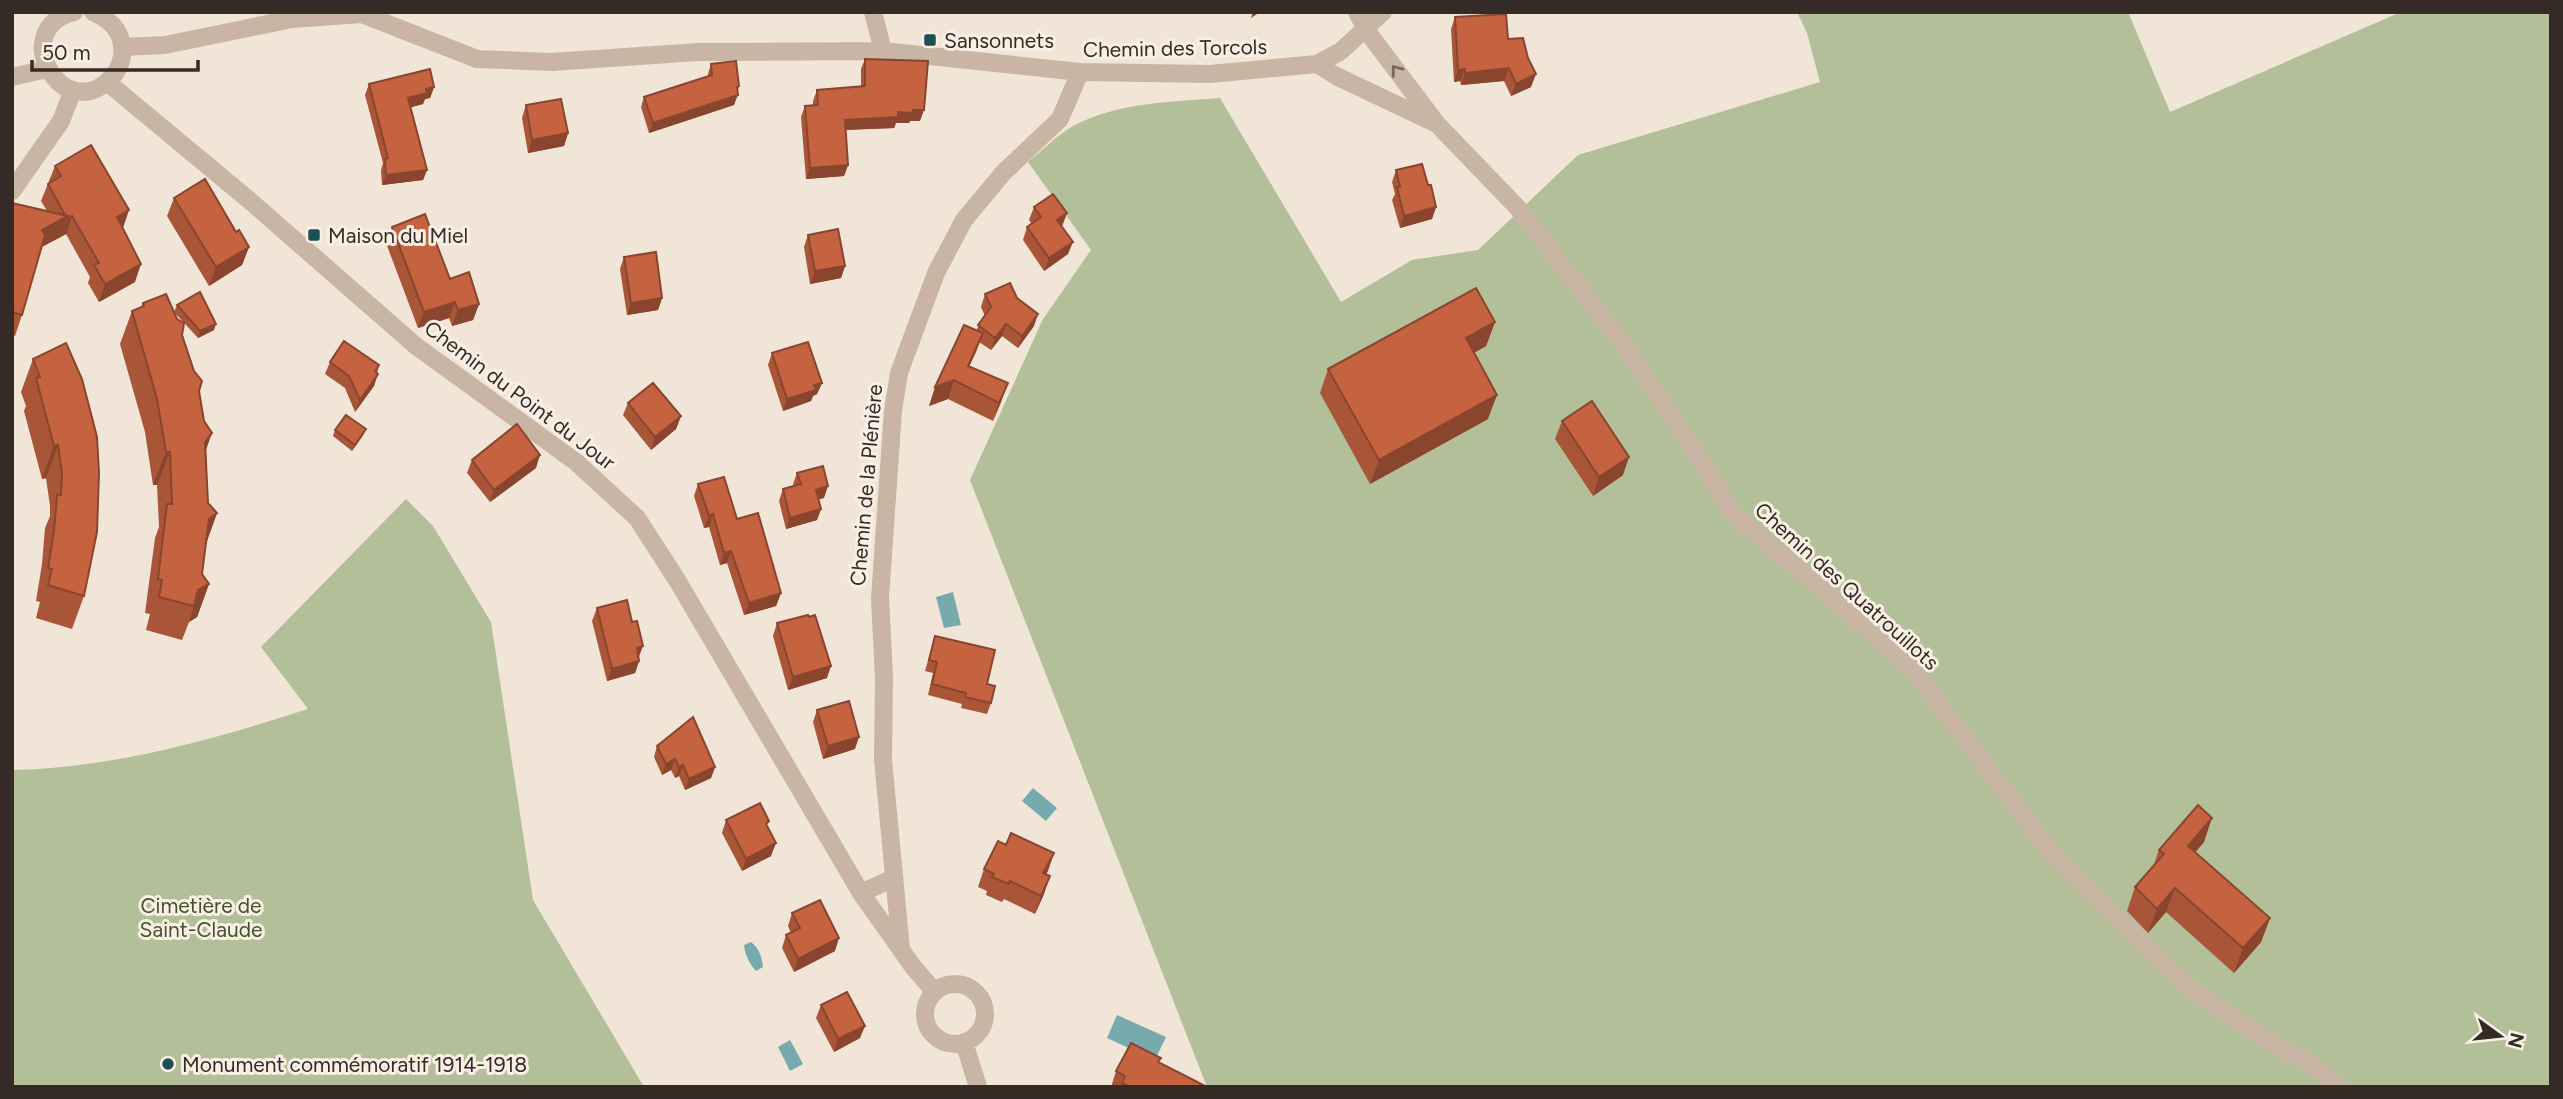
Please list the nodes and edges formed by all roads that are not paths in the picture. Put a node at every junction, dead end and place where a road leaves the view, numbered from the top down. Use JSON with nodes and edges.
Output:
{"nodes":[{"id":1,"x":93,"y":12,"type":"edge"},
{"id":2,"x":873,"y":12,"type":"edge"},
{"id":3,"x":1357,"y":12,"type":"edge"},
{"id":4,"x":1383,"y":12,"type":"edge"},
{"id":5,"x":62,"y":14,"type":"edge"},
{"id":6,"x":1366,"y":30,"type":"junction"},
{"id":7,"x":122,"y":47,"type":"junction"},
{"id":8,"x":883,"y":51,"type":"junction"},
{"id":9,"x":1317,"y":64,"type":"junction"},
{"id":10,"x":47,"y":69,"type":"junction"},
{"id":11,"x":1080,"y":72,"type":"junction"},
{"id":12,"x":12,"y":77,"type":"edge"},
{"id":13,"x":107,"y":82,"type":"junction"},
{"id":14,"x":73,"y":90,"type":"junction"},
{"id":15,"x":1437,"y":124,"type":"junction"},
{"id":16,"x":12,"y":191,"type":"edge"},
{"id":17,"x":894,"y":878,"type":"junction"},
{"id":18,"x":861,"y":893,"type":"junction"},
{"id":19,"x":901,"y":950,"type":"junction"},
{"id":20,"x":934,"y":992,"type":"junction"},
{"id":21,"x":964,"y":1042,"type":"junction"},
{"id":22,"x":978,"y":1087,"type":"edge"},
{"id":23,"x":2340,"y":1087,"type":"edge"}],
"edges":[{"from":1,"to":7,"type":"street"},
{"from":2,"to":8,"type":"street"},
{"from":3,"to":6,"type":"street","name":"Chemin des Quatrouillots"},
{"from":4,"to":6,"type":"street","name":"Chemin des Torcols"},
{"from":5,"to":10,"type":"street"},
{"from":6,"to":9,"type":"street","name":"Chemin des Torcols"},
{"from":15,"to":6,"type":"street","name":"Chemin des Quatrouillots","one_way":true},
{"from":7,"to":8,"type":"street","name":"Chemin des Torcols"},
{"from":7,"to":13,"type":"street"},
{"from":8,"to":11,"type":"street","name":"Chemin des Torcols"},
{"from":9,"to":11,"type":"street","name":"Chemin des Torcols"},
{"from":9,"to":15,"type":"street","name":"Chemin des Quatrouillots"},
{"from":10,"to":12,"type":"street"},
{"from":10,"to":14,"type":"street"},
{"from":11,"to":17,"type":"street","name":"Chemin de la Plénière"},
{"from":13,"to":14,"type":"street"},
{"from":13,"to":18,"type":"street","name":"Chemin du Point du Jour"},
{"from":14,"to":16,"type":"street"},
{"from":15,"to":23,"type":"street","name":"Chemin des Quatrouillots"},
{"from":17,"to":18,"type":"street"},
{"from":17,"to":19,"type":"street","name":"Chemin de la Plénière"},
{"from":18,"to":19,"type":"street","name":"Chemin du Point du Jour"},
{"from":19,"to":20,"type":"street","name":"Chemin du Point du Jour"},
{"from":20,"to":21,"type":"street"},
{"from":20,"to":21,"type":"street"},
{"from":21,"to":22,"type":"street"}]}
